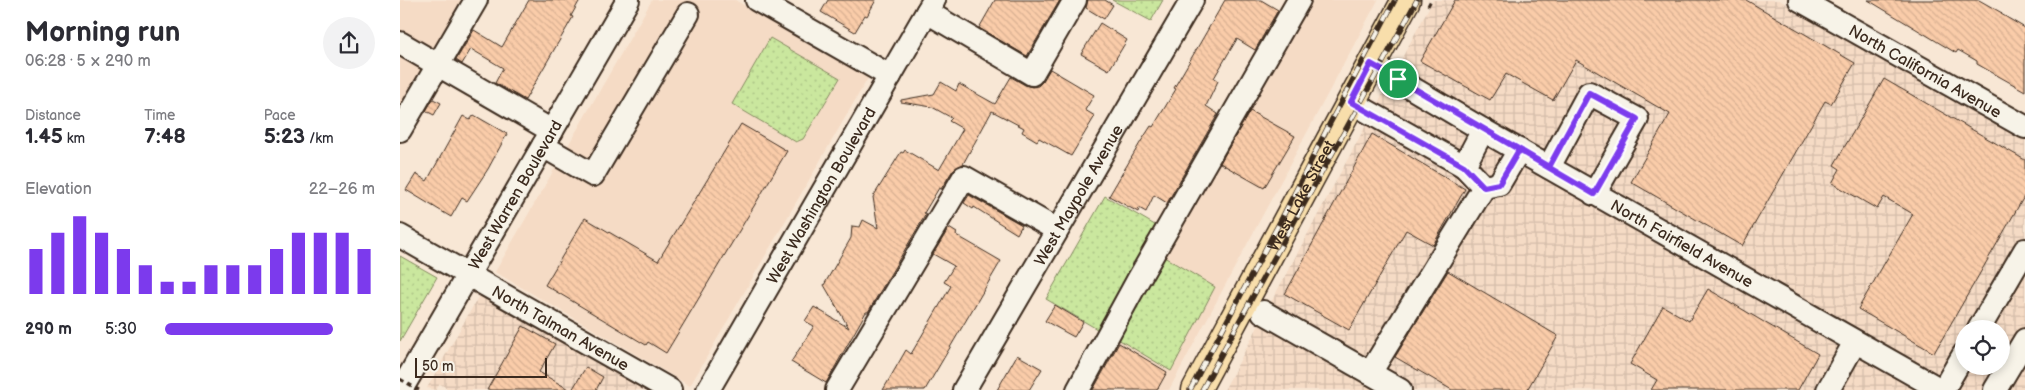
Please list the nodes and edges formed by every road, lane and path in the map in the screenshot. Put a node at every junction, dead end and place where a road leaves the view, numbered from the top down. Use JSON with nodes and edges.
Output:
{"nodes":[{"id":1,"x":476,"y":0,"type":"edge"},
{"id":2,"x":628,"y":0,"type":"edge"},
{"id":3,"x":757,"y":0,"type":"edge"},
{"id":4,"x":1075,"y":0,"type":"edge"},
{"id":5,"x":1192,"y":0,"type":"edge"},
{"id":6,"x":1299,"y":0,"type":"edge"},
{"id":7,"x":1406,"y":0,"type":"edge"},
{"id":8,"x":1814,"y":3,"type":"edge"},
{"id":9,"x":780,"y":6,"type":"edge"},
{"id":10,"x":931,"y":6,"type":"edge"},
{"id":11,"x":688,"y":14,"type":"dead end"},
{"id":12,"x":400,"y":43,"type":"edge"},
{"id":13,"x":1371,"y":64,"type":"junction"},
{"id":14,"x":438,"y":65,"type":"junction"},
{"id":15,"x":890,"y":76,"type":"junction"},
{"id":16,"x":1351,"y":102,"type":"junction"},
{"id":17,"x":2025,"y":126,"type":"edge"},
{"id":18,"x":400,"y":130,"type":"edge"},
{"id":19,"x":1483,"y":130,"type":"junction"},
{"id":20,"x":548,"y":138,"type":"junction"},
{"id":21,"x":1519,"y":150,"type":"junction"},
{"id":22,"x":1464,"y":166,"type":"junction"},
{"id":23,"x":1549,"y":167,"type":"junction"},
{"id":24,"x":1484,"y":187,"type":"junction"},
{"id":25,"x":1594,"y":194,"type":"junction"},
{"id":26,"x":1057,"y":230,"type":"junction"},
{"id":27,"x":400,"y":236,"type":"edge"},
{"id":28,"x":2025,"y":252,"type":"edge"},
{"id":29,"x":468,"y":274,"type":"junction"},
{"id":30,"x":1250,"y":306,"type":"junction"},
{"id":31,"x":1984,"y":320,"type":"edge"},
{"id":32,"x":2025,"y":340,"type":"edge"},
{"id":33,"x":1855,"y":342,"type":"junction"},
{"id":34,"x":2010,"y":358,"type":"edge"},
{"id":35,"x":1955,"y":369,"type":"edge"},
{"id":36,"x":1370,"y":373,"type":"junction"},
{"id":37,"x":2001,"y":375,"type":"edge"},
{"id":38,"x":400,"y":379,"type":"edge"},
{"id":39,"x":1831,"y":389,"type":"edge"},
{"id":40,"x":401,"y":390,"type":"edge"},
{"id":41,"x":419,"y":390,"type":"edge"},
{"id":42,"x":670,"y":390,"type":"edge"},
{"id":43,"x":708,"y":390,"type":"edge"},
{"id":44,"x":837,"y":390,"type":"edge"},
{"id":45,"x":964,"y":390,"type":"edge"},
{"id":46,"x":1078,"y":390,"type":"edge"},
{"id":47,"x":1196,"y":390,"type":"edge"},
{"id":48,"x":1400,"y":390,"type":"edge"},
{"id":49,"x":1942,"y":390,"type":"edge"},
{"id":50,"x":1996,"y":390,"type":"edge"}],
"edges":[{"from":1,"to":14,"type":"street"},
{"from":2,"to":20,"type":"street","name":"West Warren Boulevard"},
{"from":3,"to":9,"type":"street"},
{"from":4,"to":10,"type":"street"},
{"from":5,"to":26,"type":"street","name":"West Maypole Avenue"},
{"from":6,"to":46,"type":"street"},
{"from":7,"to":13,"type":"main road","name":"West Lake Street"},
{"from":8,"to":17,"type":"street","name":"North California Avenue"},
{"from":9,"to":15,"type":"street"},
{"from":10,"to":15,"type":"street","name":"West Washington Boulevard"},
{"from":11,"to":20,"type":"street"},
{"from":12,"to":14,"type":"street"},
{"from":13,"to":16,"type":"main road","name":"West Lake Street"},
{"from":13,"to":19,"type":"street","name":"North Fairfield Avenue"},
{"from":14,"to":18,"type":"street"},
{"from":14,"to":20,"type":"street"},
{"from":15,"to":43,"type":"street","name":"West Washington Boulevard"},
{"from":16,"to":22,"type":"street"},
{"from":16,"to":30,"type":"main road","name":"West Lake Street"},
{"from":19,"to":21,"type":"street","name":"North Fairfield Avenue"},
{"from":19,"to":22,"type":"street"},
{"from":20,"to":29,"type":"street","name":"West Warren Boulevard"},
{"from":21,"to":23,"type":"street","name":"North Fairfield Avenue"},
{"from":21,"to":24,"type":"street"},
{"from":22,"to":24,"type":"street"},
{"from":23,"to":25,"type":"street","name":"North Fairfield Avenue"},
{"from":23,"to":25,"type":"street"},
{"from":24,"to":36,"type":"street"},
{"from":25,"to":33,"type":"street","name":"North Fairfield Avenue"},
{"from":26,"to":44,"type":"street"},
{"from":26,"to":45,"type":"street","name":"West Maypole Avenue"},
{"from":27,"to":29,"type":"street","name":"North Talman Avenue"},
{"from":28,"to":31,"type":"street"},
{"from":29,"to":40,"type":"street","name":"West Warren Boulevard"},
{"from":29,"to":42,"type":"street","name":"North Talman Avenue"},
{"from":30,"to":36,"type":"street"},
{"from":30,"to":47,"type":"main road","name":"West Lake Street"},
{"from":32,"to":34,"type":"street"},
{"from":33,"to":39,"type":"street"},
{"from":33,"to":49,"type":"street","name":"North Fairfield Avenue"},
{"from":35,"to":49,"type":"street"},
{"from":36,"to":48,"type":"street"},
{"from":37,"to":50,"type":"street"},
{"from":38,"to":41,"type":"path","bridge":true}]}
